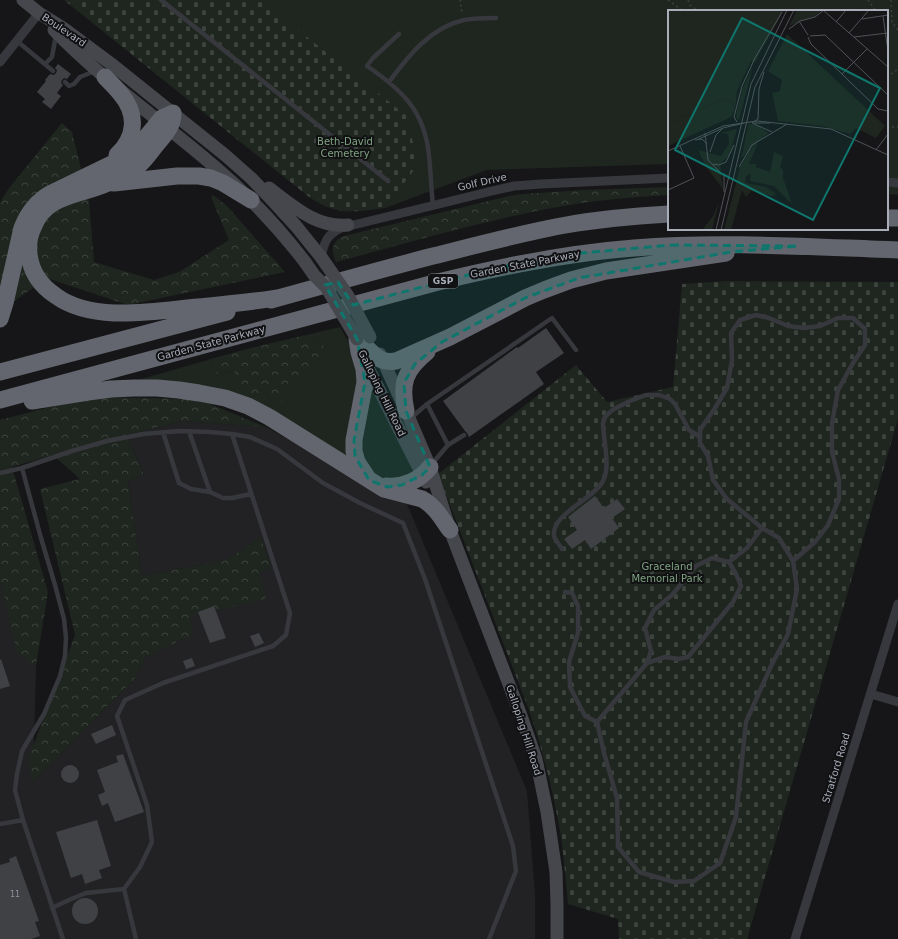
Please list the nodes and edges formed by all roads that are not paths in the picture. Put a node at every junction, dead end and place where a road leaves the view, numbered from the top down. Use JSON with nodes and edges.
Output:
{"nodes":[{"id":1,"x":23,"y":0,"type":"edge"},
{"id":2,"x":161,"y":0,"type":"edge"},
{"id":3,"x":39,"y":13,"type":"junction"},
{"id":4,"x":496,"y":18,"type":"dead end"},
{"id":5,"x":56,"y":32,"type":"junction"},
{"id":6,"x":399,"y":34,"type":"dead end"},
{"id":7,"x":17,"y":41,"type":"junction"},
{"id":8,"x":2,"y":56,"type":"edge"},
{"id":9,"x":45,"y":64,"type":"junction"},
{"id":10,"x":53,"y":70,"type":"dead end"},
{"id":11,"x":101,"y":74,"type":"junction"},
{"id":12,"x":65,"y":82,"type":"dead end"},
{"id":13,"x":389,"y":82,"type":"junction"},
{"id":14,"x":167,"y":121,"type":"junction"},
{"id":15,"x":225,"y":155,"type":"junction"},
{"id":16,"x":89,"y":174,"type":"junction"},
{"id":17,"x":668,"y":178,"type":"edge"},
{"id":18,"x":388,"y":181,"type":"dead end"},
{"id":19,"x":108,"y":184,"type":"junction"},
{"id":20,"x":251,"y":200,"type":"junction"},
{"id":21,"x":433,"y":205,"type":"junction"},
{"id":22,"x":668,"y":214,"type":"edge"},
{"id":23,"x":348,"y":225,"type":"junction"},
{"id":24,"x":798,"y":246,"type":"junction"},
{"id":25,"x":898,"y":250,"type":"edge"},
{"id":26,"x":321,"y":257,"type":"junction"},
{"id":27,"x":304,"y":262,"type":"joint"},
{"id":28,"x":326,"y":287,"type":"junction"},
{"id":29,"x":282,"y":297,"type":"junction"},
{"id":30,"x":0,"y":319,"type":"edge"},
{"id":31,"x":450,"y":337,"type":"junction"},
{"id":32,"x":364,"y":338,"type":"junction"},
{"id":33,"x":576,"y":350,"type":"dead end"},
{"id":34,"x":384,"y":361,"type":"junction"},
{"id":35,"x":0,"y":372,"type":"edge"},
{"id":36,"x":0,"y":400,"type":"edge"},
{"id":37,"x":428,"y":404,"type":"junction"},
{"id":38,"x":0,"y":407,"type":"edge"},
{"id":39,"x":408,"y":415,"type":"junction"},
{"id":40,"x":189,"y":431,"type":"junction"},
{"id":41,"x":163,"y":432,"type":"junction"},
{"id":42,"x":232,"y":434,"type":"junction"},
{"id":43,"x":464,"y":435,"type":"dead end"},
{"id":44,"x":700,"y":437,"type":"junction"},
{"id":45,"x":448,"y":445,"type":"junction"},
{"id":46,"x":22,"y":468,"type":"junction"},
{"id":47,"x":426,"y":471,"type":"junction"},
{"id":48,"x":0,"y":473,"type":"edge"},
{"id":49,"x":373,"y":482,"type":"junction"},
{"id":50,"x":210,"y":492,"type":"junction"},
{"id":51,"x":251,"y":494,"type":"junction"},
{"id":52,"x":762,"y":528,"type":"junction"},
{"id":53,"x":450,"y":530,"type":"junction"},
{"id":54,"x":562,"y":549,"type":"dead end"},
{"id":55,"x":793,"y":561,"type":"junction"},
{"id":56,"x":729,"y":562,"type":"junction"},
{"id":57,"x":565,"y":592,"type":"dead end"},
{"id":58,"x":898,"y":604,"type":"edge"},
{"id":59,"x":647,"y":663,"type":"junction"},
{"id":60,"x":871,"y":694,"type":"junction"},
{"id":61,"x":898,"y":702,"type":"edge"},
{"id":62,"x":597,"y":722,"type":"junction"},
{"id":63,"x":23,"y":820,"type":"junction"},
{"id":64,"x":0,"y":824,"type":"edge"},
{"id":65,"x":124,"y":889,"type":"junction"},
{"id":66,"x":52,"y":908,"type":"junction"},
{"id":67,"x":63,"y":939,"type":"edge"},
{"id":68,"x":136,"y":939,"type":"edge"},
{"id":69,"x":489,"y":939,"type":"edge"},
{"id":70,"x":557,"y":939,"type":"edge"},
{"id":71,"x":795,"y":939,"type":"edge"}],
"edges":[{"from":1,"to":3,"type":"main road"},
{"from":2,"to":18,"type":"lane"},
{"from":3,"to":5,"type":"main road","name":"Boulevard"},
{"from":3,"to":7,"type":"street"},
{"from":3,"to":14,"type":"main road","name":"Boulevard"},
{"from":4,"to":13,"type":"lane"},
{"from":5,"to":9,"type":"lane"},
{"from":5,"to":11,"type":"main road","name":"Boulevard"},
{"from":6,"to":13,"type":"lane"},
{"from":7,"to":8,"type":"street"},
{"from":7,"to":9,"type":"lane"},
{"from":9,"to":10,"type":"lane"},
{"from":11,"to":12,"type":"lane"},
{"from":11,"to":14,"type":"main road","name":"Boulevard"},
{"from":11,"to":16,"type":"highway"},
{"from":13,"to":21,"type":"lane"},
{"from":14,"to":15,"type":"main road","name":"Boulevard"},
{"from":14,"to":16,"type":"highway"},
{"from":14,"to":19,"type":"highway"},
{"from":14,"to":20,"type":"main road","name":"Boulevard"},
{"from":15,"to":23,"type":"main road"},
{"from":15,"to":26,"type":"main road","name":"Boulevard"},
{"from":16,"to":30,"type":"highway"},
{"from":17,"to":21,"type":"street","name":"Golf Drive"},
{"from":19,"to":20,"type":"highway"},
{"from":19,"to":29,"type":"highway"},
{"from":20,"to":27,"type":"main road","name":"Boulevard"},
{"from":21,"to":23,"type":"street","name":"Golf Drive"},
{"from":22,"to":29,"type":"highway"},
{"from":23,"to":26,"type":"street","name":"Golf Drive"},
{"from":24,"to":25,"type":"highway","name":"Garden State Parkway","number":"GSP"},
{"from":24,"to":31,"type":"highway"},
{"from":24,"to":36,"type":"highway","name":"Garden State Parkway","number":"GSP"},
{"from":26,"to":28,"type":"main road","bridge":true},
{"from":26,"to":32,"type":"main road","name":"Galloping Hill Road","bridge":true},
{"from":27,"to":28,"type":"main road","name":"Galloping Hill Road","bridge":true},
{"from":28,"to":32,"type":"main road","name":"Galloping Hill Road","bridge":true},
{"from":29,"to":35,"type":"highway"},
{"from":31,"to":34,"type":"highway"},
{"from":31,"to":39,"type":"highway"},
{"from":32,"to":34,"type":"highway"},
{"from":32,"to":47,"type":"main road","name":"Galloping Hill Road"},
{"from":32,"to":49,"type":"highway"},
{"from":33,"to":37,"type":"lane"},
{"from":34,"to":39,"type":"main road","name":"Galloping Hill Road"},
{"from":37,"to":39,"type":"lane"},
{"from":37,"to":45,"type":"lane"},
{"from":38,"to":49,"type":"highway"},
{"from":39,"to":47,"type":"main road","name":"Galloping Hill Road"},
{"from":40,"to":41,"type":"lane"},
{"from":40,"to":42,"type":"lane"},
{"from":40,"to":50,"type":"lane"},
{"from":41,"to":46,"type":"lane"},
{"from":41,"to":50,"type":"lane"},
{"from":42,"to":51,"type":"lane"},
{"from":42,"to":69,"type":"lane"},
{"from":43,"to":45,"type":"lane"},
{"from":44,"to":52,"type":"lane"},
{"from":44,"to":54,"type":"lane"},
{"from":44,"to":55,"type":"lane"},
{"from":45,"to":47,"type":"lane"},
{"from":46,"to":48,"type":"lane"},
{"from":46,"to":63,"type":"lane"},
{"from":47,"to":49,"type":"highway"},
{"from":47,"to":53,"type":"main road","name":"Galloping Hill Road"},
{"from":49,"to":53,"type":"highway"},
{"from":50,"to":51,"type":"lane"},
{"from":51,"to":65,"type":"lane"},
{"from":52,"to":55,"type":"lane"},
{"from":52,"to":56,"type":"lane"},
{"from":53,"to":70,"type":"main road","name":"Galloping Hill Road"},
{"from":55,"to":62,"type":"lane"},
{"from":56,"to":59,"type":"lane"},
{"from":56,"to":59,"type":"lane"},
{"from":57,"to":62,"type":"lane"},
{"from":58,"to":60,"type":"street","name":"Stratford Road"},
{"from":59,"to":62,"type":"lane"},
{"from":60,"to":61,"type":"street"},
{"from":60,"to":71,"type":"street","name":"Stratford Road"},
{"from":63,"to":64,"type":"lane"},
{"from":63,"to":66,"type":"lane"},
{"from":65,"to":66,"type":"lane"},
{"from":65,"to":68,"type":"lane"},
{"from":66,"to":67,"type":"lane"}]}
